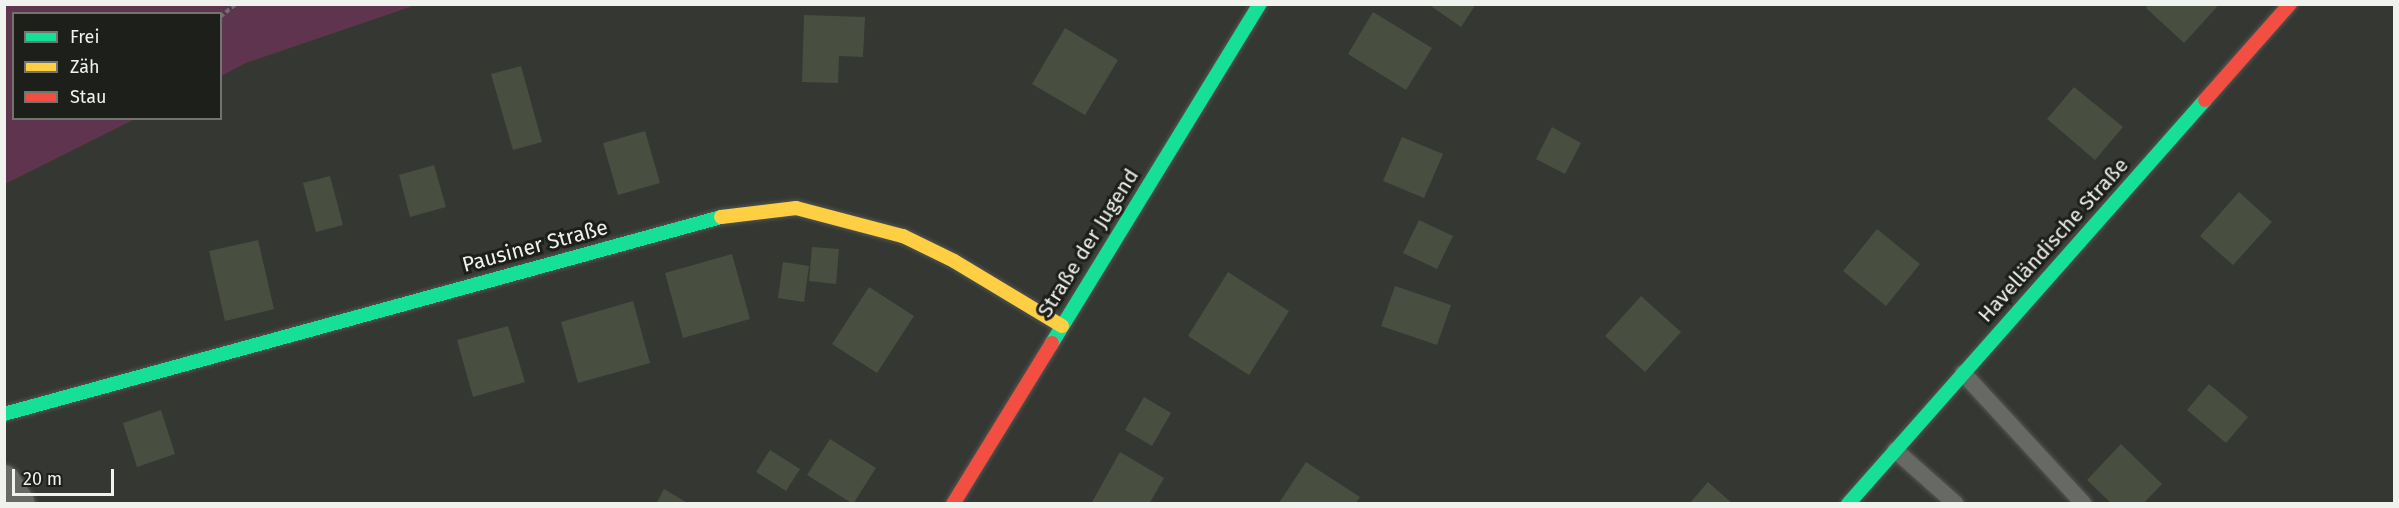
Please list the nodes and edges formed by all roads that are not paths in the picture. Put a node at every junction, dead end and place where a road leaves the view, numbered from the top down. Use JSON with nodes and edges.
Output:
{"nodes":[{"id":1,"x":1260,"y":4,"type":"edge"},
{"id":2,"x":2290,"y":4,"type":"edge"},
{"id":3,"x":1062,"y":326,"type":"junction"},
{"id":4,"x":1963,"y":373,"type":"junction"},
{"id":5,"x":4,"y":414,"type":"edge"},
{"id":6,"x":1895,"y":450,"type":"junction"},
{"id":7,"x":4,"y":481,"type":"edge"},
{"id":8,"x":19,"y":504,"type":"edge"},
{"id":9,"x":952,"y":504,"type":"edge"},
{"id":10,"x":1848,"y":504,"type":"edge"},
{"id":11,"x":1956,"y":504,"type":"edge"},
{"id":12,"x":2085,"y":504,"type":"edge"}],
"edges":[{"from":1,"to":3,"type":"street","name":"Straße der Jugend"},
{"from":2,"to":4,"type":"street","name":"Havelländische Straße"},
{"from":3,"to":5,"type":"street","name":"Pausiner Straße"},
{"from":3,"to":9,"type":"street","name":"Straße der Jugend"},
{"from":4,"to":6,"type":"street","name":"Havelländische Straße"},
{"from":4,"to":12,"type":"lane"},
{"from":6,"to":10,"type":"street","name":"Havelländische Straße"},
{"from":6,"to":11,"type":"lane"},
{"from":7,"to":8,"type":"street"}]}
